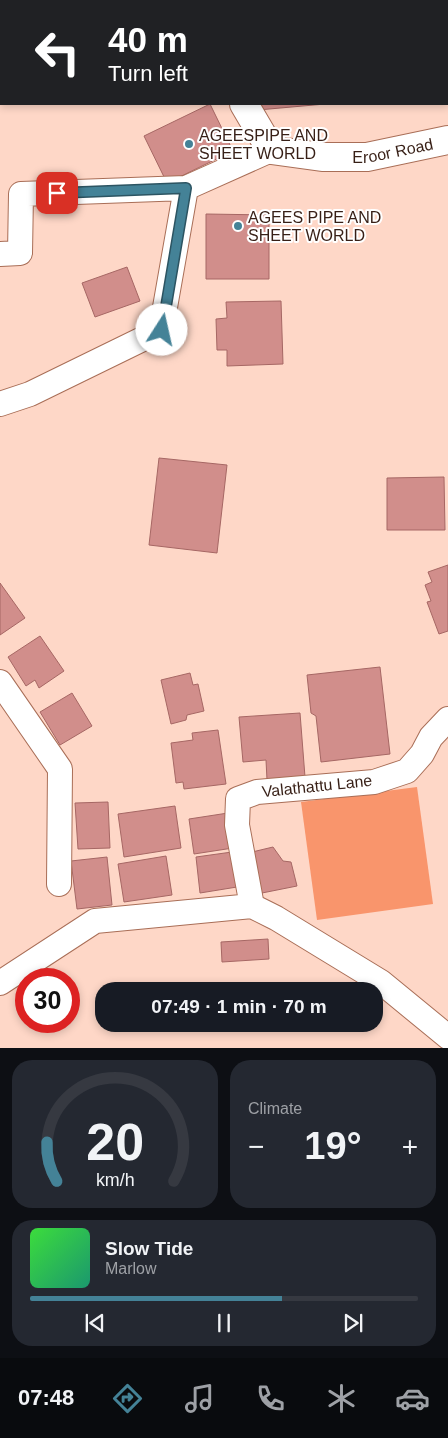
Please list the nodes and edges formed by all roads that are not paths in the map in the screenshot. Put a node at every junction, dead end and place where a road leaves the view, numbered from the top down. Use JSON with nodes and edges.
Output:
{"nodes":[{"id":1,"x":245,"y":105,"type":"edge"},
{"id":2,"x":448,"y":140,"type":"edge"},
{"id":3,"x":271,"y":150,"type":"junction"},
{"id":4,"x":186,"y":188,"type":"junction"},
{"id":5,"x":0,"y":254,"type":"edge"},
{"id":6,"x":0,"y":404,"type":"edge"},
{"id":7,"x":0,"y":682,"type":"edge"},
{"id":8,"x":448,"y":719,"type":"edge"},
{"id":9,"x":59,"y":884,"type":"dead end"},
{"id":10,"x":252,"y":906,"type":"junction"},
{"id":11,"x":0,"y":983,"type":"edge"},
{"id":12,"x":448,"y":1037,"type":"edge"}],
"edges":[{"from":1,"to":3,"type":"main road"},
{"from":2,"to":3,"type":"main road","name":"Eroor Road"},
{"from":3,"to":4,"type":"street"},
{"from":4,"to":5,"type":"street"},
{"from":4,"to":6,"type":"street"},
{"from":7,"to":9,"type":"street"},
{"from":8,"to":10,"type":"street","name":"Valathattu Lane"},
{"from":10,"to":11,"type":"street"},
{"from":10,"to":12,"type":"street"}]}
